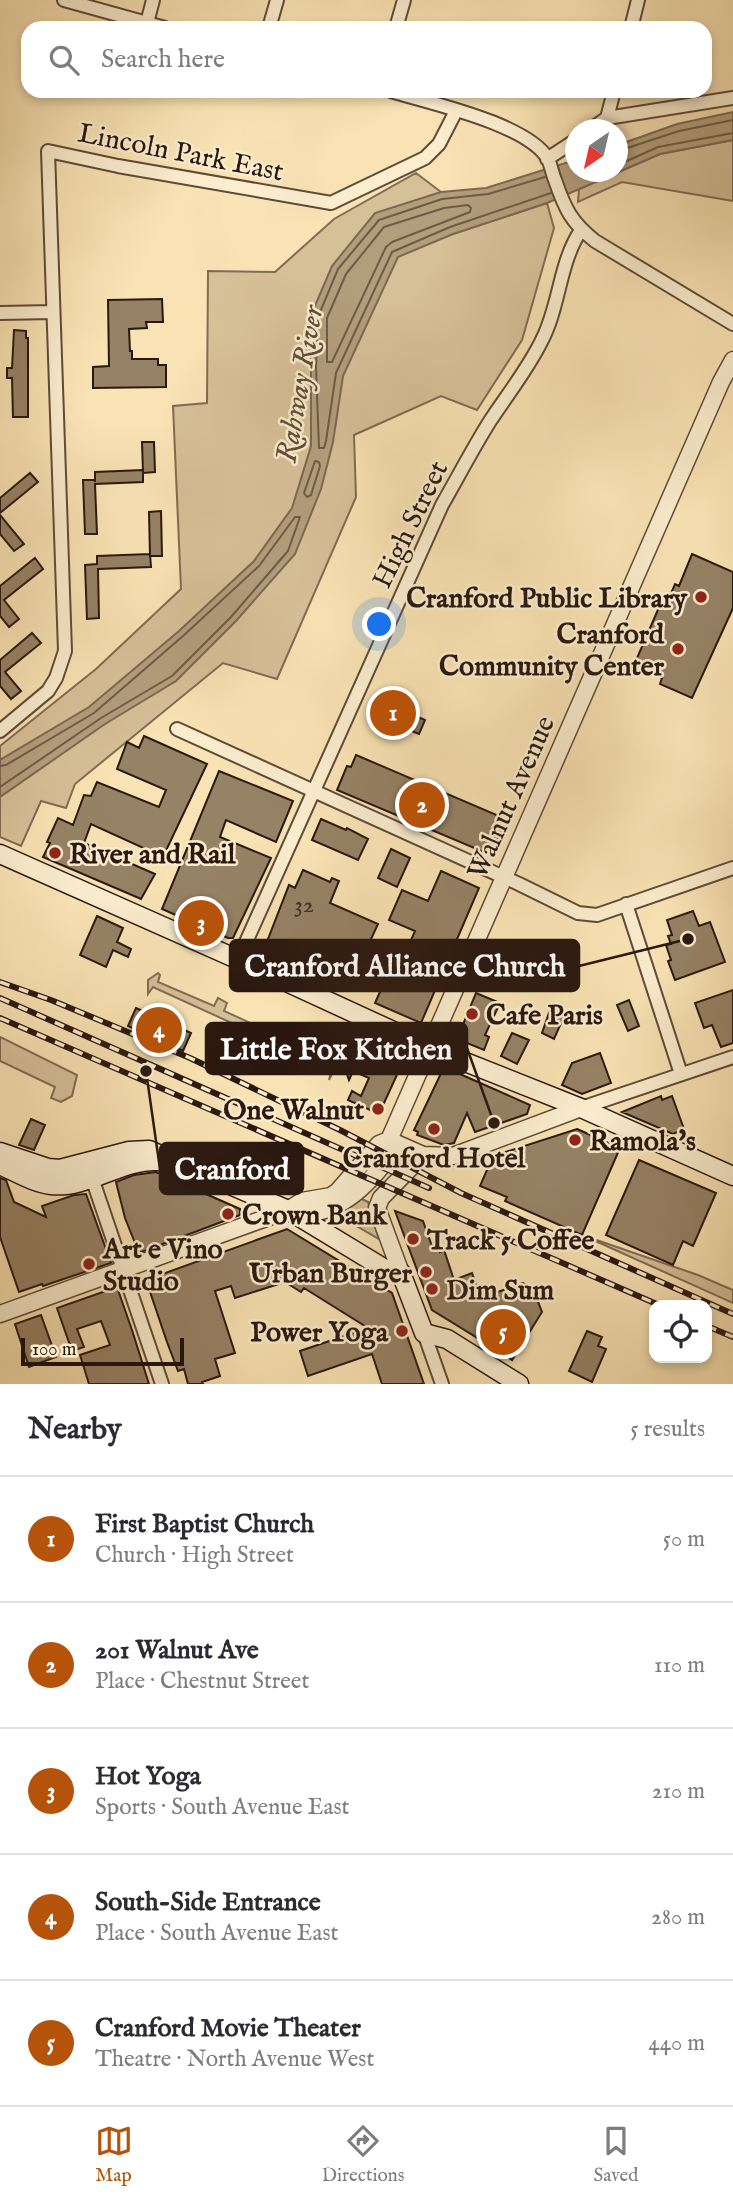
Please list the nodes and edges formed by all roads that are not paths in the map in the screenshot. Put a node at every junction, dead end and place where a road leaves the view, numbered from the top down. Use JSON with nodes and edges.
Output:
{"nodes":[{"id":1,"x":64,"y":0,"type":"edge"},
{"id":2,"x":153,"y":0,"type":"edge"},
{"id":3,"x":277,"y":0,"type":"edge"},
{"id":4,"x":404,"y":0,"type":"edge"},
{"id":5,"x":638,"y":0,"type":"edge"},
{"id":6,"x":139,"y":21,"type":"edge"},
{"id":7,"x":147,"y":21,"type":"edge"},
{"id":8,"x":271,"y":21,"type":"edge"},
{"id":9,"x":398,"y":21,"type":"edge"},
{"id":10,"x":633,"y":21,"type":"edge"},
{"id":11,"x":414,"y":98,"type":"edge"},
{"id":12,"x":612,"y":98,"type":"edge"},
{"id":13,"x":733,"y":98,"type":"edge"},
{"id":14,"x":456,"y":111,"type":"junction"},
{"id":15,"x":607,"y":118,"type":"joint"},
{"id":16,"x":565,"y":148,"type":"edge"},
{"id":17,"x":548,"y":161,"type":"junction"},
{"id":18,"x":581,"y":230,"type":"junction"},
{"id":19,"x":53,"y":312,"type":"junction"},
{"id":20,"x":0,"y":313,"type":"edge"},
{"id":21,"x":733,"y":324,"type":"edge"},
{"id":22,"x":733,"y":360,"type":"edge"},
{"id":23,"x":177,"y":729,"type":"dead end"},
{"id":24,"x":0,"y":731,"type":"edge"},
{"id":25,"x":313,"y":792,"type":"junction"},
{"id":26,"x":0,"y":854,"type":"edge"},
{"id":27,"x":733,"y":869,"type":"edge"},
{"id":28,"x":503,"y":877,"type":"junction"},
{"id":29,"x":626,"y":904,"type":"junction"},
{"id":30,"x":238,"y":960,"type":"junction"},
{"id":31,"x":430,"y":1048,"type":"junction"},
{"id":32,"x":733,"y":1057,"type":"edge"},
{"id":33,"x":681,"y":1074,"type":"junction"},
{"id":34,"x":580,"y":1108,"type":"junction"},
{"id":35,"x":389,"y":1140,"type":"junction"},
{"id":36,"x":0,"y":1152,"type":"edge"},
{"id":37,"x":419,"y":1159,"type":"junction"},
{"id":38,"x":0,"y":1166,"type":"edge"},
{"id":39,"x":91,"y":1167,"type":"junction"},
{"id":40,"x":733,"y":1176,"type":"edge"},
{"id":41,"x":288,"y":1210,"type":"junction"},
{"id":42,"x":124,"y":1270,"type":"junction"},
{"id":43,"x":401,"y":1273,"type":"junction"},
{"id":44,"x":0,"y":1314,"type":"edge"},
{"id":45,"x":424,"y":1333,"type":"junction"},
{"id":46,"x":162,"y":1384,"type":"edge"},
{"id":47,"x":442,"y":1384,"type":"edge"},
{"id":48,"x":519,"y":1384,"type":"edge"}],
"edges":[{"from":1,"to":6,"type":"street"},
{"from":2,"to":7,"type":"street"},
{"from":3,"to":8,"type":"street"},
{"from":4,"to":9,"type":"street"},
{"from":5,"to":10,"type":"street"},
{"from":11,"to":14,"type":"street"},
{"from":12,"to":15,"type":"street"},
{"from":13,"to":15,"type":"street"},
{"from":14,"to":17,"type":"street"},
{"from":14,"to":19,"type":"street","name":"Lincoln Park East"},
{"from":16,"to":17,"type":"street"},
{"from":17,"to":18,"type":"street"},
{"from":18,"to":21,"type":"street"},
{"from":18,"to":25,"type":"street","name":"High Street"},
{"from":19,"to":20,"type":"street"},
{"from":19,"to":24,"type":"street","name":"Lincoln Park East"},
{"from":22,"to":28,"type":"street","name":"Walnut Avenue"},
{"from":23,"to":25,"type":"street"},
{"from":25,"to":28,"type":"street"},
{"from":25,"to":30,"type":"street","name":"High Street"},
{"from":26,"to":30,"type":"main road"},
{"from":27,"to":29,"type":"street"},
{"from":28,"to":29,"type":"street"},
{"from":28,"to":31,"type":"street","name":"Walnut Avenue"},
{"from":29,"to":33,"type":"street"},
{"from":30,"to":31,"type":"main road"},
{"from":31,"to":34,"type":"main road"},
{"from":31,"to":35,"type":"street","name":"Walnut Avenue"},
{"from":32,"to":33,"type":"street"},
{"from":33,"to":34,"type":"street"},
{"from":34,"to":37,"type":"street"},
{"from":34,"to":40,"type":"main road"},
{"from":35,"to":37,"type":"street"},
{"from":35,"to":41,"type":"street"},
{"from":36,"to":39,"type":"main road"},
{"from":37,"to":43,"type":"street"},
{"from":38,"to":39,"type":"main road"},
{"from":39,"to":41,"type":"main road"},
{"from":39,"to":42,"type":"street"},
{"from":41,"to":42,"type":"street"},
{"from":41,"to":43,"type":"main road"},
{"from":42,"to":44,"type":"street"},
{"from":42,"to":46,"type":"street"},
{"from":43,"to":45,"type":"main road"},
{"from":45,"to":47,"type":"street"},
{"from":45,"to":48,"type":"main road"}]}
